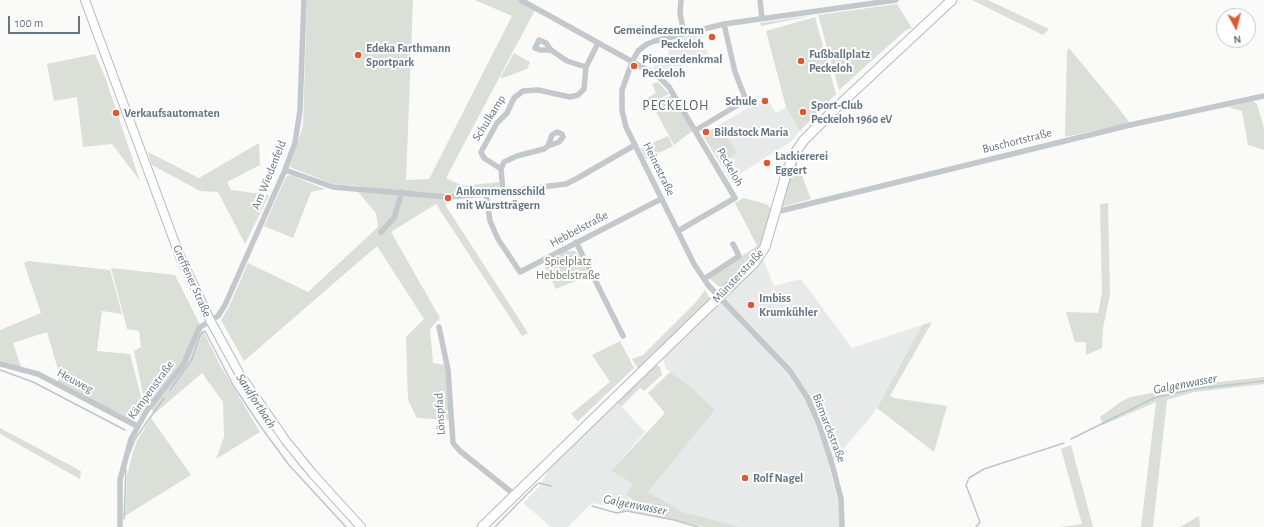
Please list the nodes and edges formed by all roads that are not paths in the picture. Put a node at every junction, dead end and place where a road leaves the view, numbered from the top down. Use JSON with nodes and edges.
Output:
{"nodes":[{"id":1,"x":85,"y":0,"type":"edge"},
{"id":2,"x":304,"y":0,"type":"edge"},
{"id":3,"x":521,"y":0,"type":"edge"},
{"id":4,"x":681,"y":0,"type":"edge"},
{"id":5,"x":760,"y":0,"type":"edge"},
{"id":6,"x":896,"y":0,"type":"edge"},
{"id":7,"x":949,"y":1,"type":"edge"},
{"id":8,"x":865,"y":2,"type":"edge"},
{"id":9,"x":762,"y":18,"type":"junction"},
{"id":10,"x":724,"y":24,"type":"junction"},
{"id":11,"x":684,"y":34,"type":"junction"},
{"id":12,"x":598,"y":43,"type":"junction"},
{"id":13,"x":551,"y":50,"type":"dead end"},
{"id":14,"x":632,"y":62,"type":"junction"},
{"id":15,"x":586,"y":67,"type":"junction"},
{"id":16,"x":1264,"y":96,"type":"edge"},
{"id":17,"x":696,"y":130,"type":"junction"},
{"id":18,"x":635,"y":144,"type":"junction"},
{"id":19,"x":548,"y":146,"type":"dead end"},
{"id":20,"x":500,"y":169,"type":"junction"},
{"id":21,"x":285,"y":170,"type":"junction"},
{"id":22,"x":402,"y":192,"type":"junction"},
{"id":23,"x":503,"y":192,"type":"junction"},
{"id":24,"x":486,"y":194,"type":"junction"},
{"id":25,"x":661,"y":199,"type":"junction"},
{"id":26,"x":776,"y":210,"type":"junction"},
{"id":27,"x":678,"y":231,"type":"junction"},
{"id":28,"x":380,"y":232,"type":"dead end"},
{"id":29,"x":576,"y":242,"type":"junction"},
{"id":30,"x":733,"y":244,"type":"dead end"},
{"id":31,"x":704,"y":279,"type":"junction"},
{"id":32,"x":720,"y":297,"type":"junction"},
{"id":33,"x":210,"y":320,"type":"junction"},
{"id":34,"x":439,"y":327,"type":"dead end"},
{"id":35,"x":623,"y":336,"type":"dead end"},
{"id":36,"x":0,"y":364,"type":"edge"},
{"id":37,"x":137,"y":426,"type":"junction"},
{"id":38,"x":515,"y":495,"type":"junction"},
{"id":39,"x":120,"y":527,"type":"edge"},
{"id":40,"x":361,"y":527,"type":"edge"},
{"id":41,"x":482,"y":527,"type":"edge"},
{"id":42,"x":842,"y":527,"type":"edge"}],
"edges":[{"from":1,"to":33,"type":"main road","name":"Greffener Straße"},
{"from":2,"to":21,"type":"street","name":"Am Wiedenfeld"},
{"from":3,"to":12,"type":"street","name":"Peckeloh"},
{"from":4,"to":11,"type":"street"},
{"from":5,"to":9,"type":"street"},
{"from":6,"to":8,"type":"street","name":"Heinestraße"},
{"from":7,"to":26,"type":"main road","name":"Münsterstraße"},
{"from":8,"to":9,"type":"street","name":"Heinestraße"},
{"from":9,"to":10,"type":"street","name":"Heinestraße"},
{"from":10,"to":11,"type":"street","name":"Heinestraße"},
{"from":10,"to":17,"type":"street"},
{"from":11,"to":14,"type":"street","name":"Heinestraße"},
{"from":12,"to":14,"type":"street","name":"Peckeloh"},
{"from":12,"to":15,"type":"street","name":"Schulkamp"},
{"from":13,"to":15,"type":"street"},
{"from":14,"to":17,"type":"street","name":"Peckeloh"},
{"from":14,"to":18,"type":"street","name":"Heinestraße"},
{"from":15,"to":20,"type":"street","name":"Schulkamp"},
{"from":16,"to":26,"type":"street","name":"Buschortstraße"},
{"from":17,"to":27,"type":"street","name":"Peckeloh"},
{"from":18,"to":23,"type":"street"},
{"from":18,"to":25,"type":"street","name":"Heinestraße"},
{"from":19,"to":20,"type":"street"},
{"from":20,"to":23,"type":"street"},
{"from":21,"to":22,"type":"street"},
{"from":21,"to":33,"type":"street","name":"Am Wiedenfeld"},
{"from":22,"to":24,"type":"street"},
{"from":22,"to":28,"type":"street"},
{"from":23,"to":24,"type":"street"},
{"from":24,"to":29,"type":"street","name":"Hebbelstraße"},
{"from":25,"to":27,"type":"street","name":"Heinestraße"},
{"from":25,"to":29,"type":"street","name":"Hebbelstraße"},
{"from":26,"to":32,"type":"main road","name":"Münsterstraße"},
{"from":27,"to":31,"type":"street","name":"Heinestraße"},
{"from":29,"to":35,"type":"street"},
{"from":30,"to":31,"type":"street"},
{"from":31,"to":32,"type":"street","name":"Heinestraße"},
{"from":32,"to":38,"type":"main road","name":"Münsterstraße"},
{"from":32,"to":42,"type":"street","name":"Bismarckstraße"},
{"from":33,"to":37,"type":"street","name":"Kämpenstraße"},
{"from":33,"to":40,"type":"main road","name":"Greffener Straße"},
{"from":34,"to":38,"type":"street","name":"Lönspfad"},
{"from":36,"to":37,"type":"street","name":"Heuweg"},
{"from":37,"to":39,"type":"street","name":"Kämpenstraße"},
{"from":38,"to":41,"type":"main road","name":"Münsterstraße"}]}
